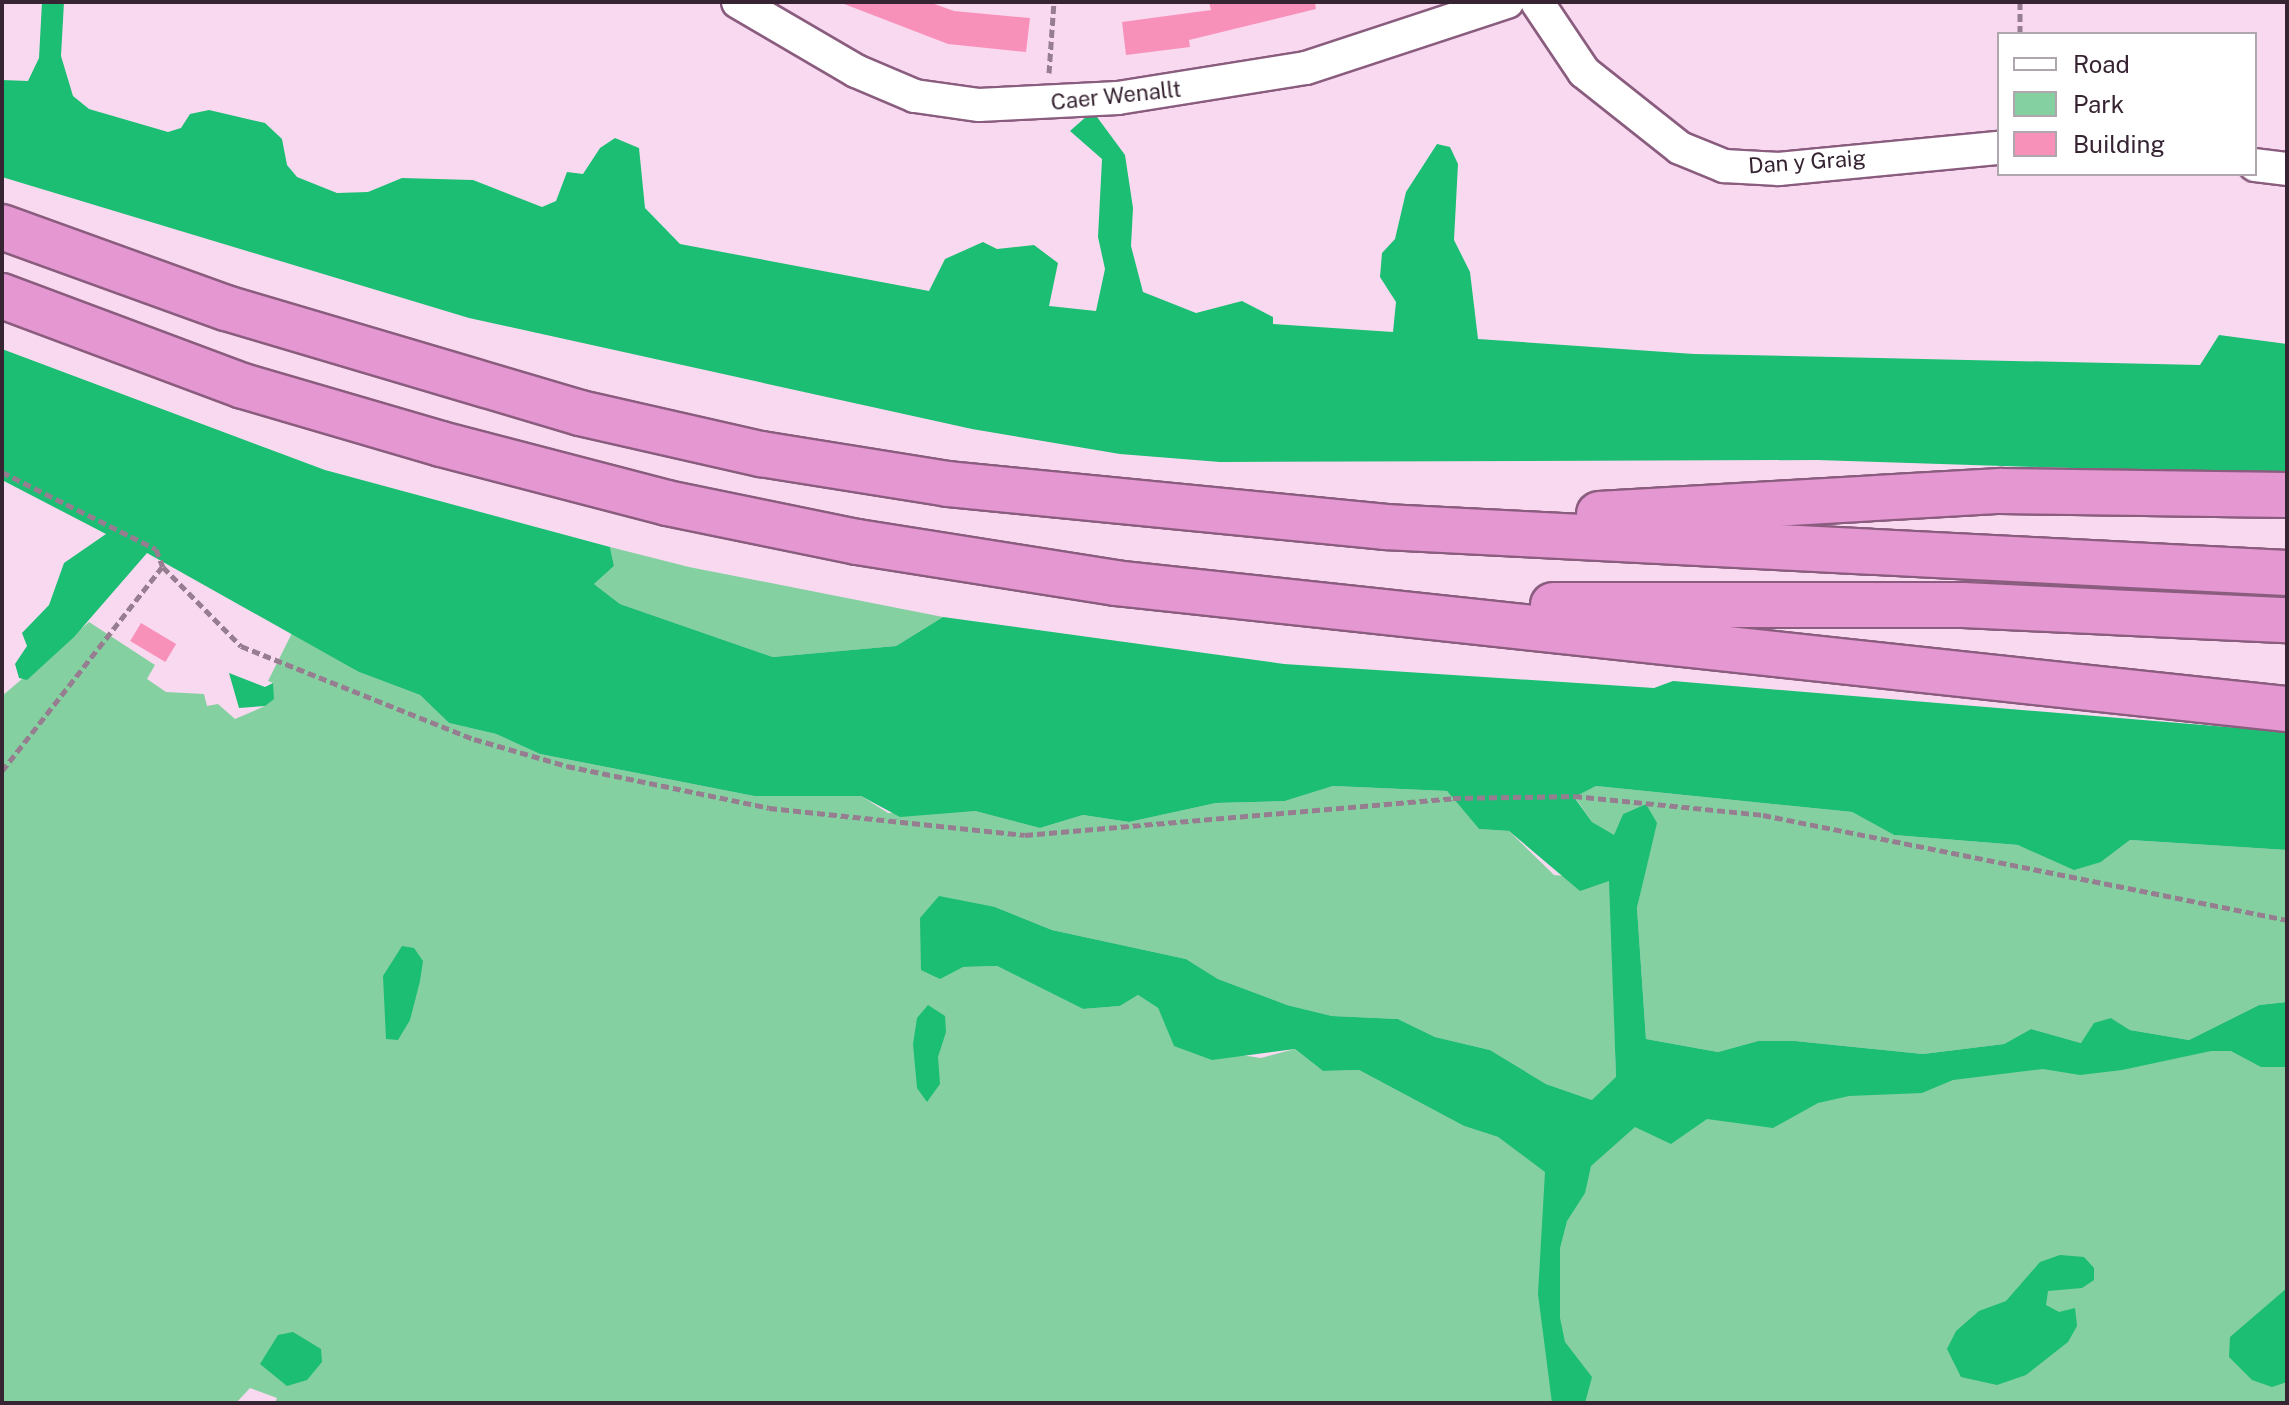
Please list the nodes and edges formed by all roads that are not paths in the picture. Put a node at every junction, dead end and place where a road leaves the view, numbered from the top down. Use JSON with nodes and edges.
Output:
{"nodes":[{"id":1,"x":738,"y":2,"type":"edge"},
{"id":2,"x":1507,"y":2,"type":"edge"},
{"id":3,"x":1537,"y":2,"type":"edge"},
{"id":4,"x":1997,"y":148,"type":"edge"},
{"id":5,"x":2257,"y":165,"type":"edge"},
{"id":6,"x":2287,"y":169,"type":"edge"},
{"id":7,"x":2,"y":227,"type":"edge"},
{"id":8,"x":2,"y":296,"type":"edge"},
{"id":9,"x":2287,"y":495,"type":"edge"},
{"id":10,"x":1385,"y":527,"type":"junction"},
{"id":11,"x":2287,"y":573,"type":"edge"},
{"id":12,"x":1115,"y":583,"type":"junction"},
{"id":13,"x":2287,"y":620,"type":"edge"},
{"id":14,"x":2287,"y":709,"type":"edge"}],
"edges":[{"from":1,"to":2,"type":"street","name":"Caer Wenallt"},
{"from":3,"to":4,"type":"street","name":"Dan y Graig"},
{"from":5,"to":6,"type":"street"},
{"from":7,"to":10,"type":"highway"},
{"from":8,"to":12,"type":"highway"},
{"from":9,"to":10,"type":"highway"},
{"from":10,"to":11,"type":"highway"},
{"from":12,"to":13,"type":"highway"},
{"from":12,"to":14,"type":"highway"}]}
